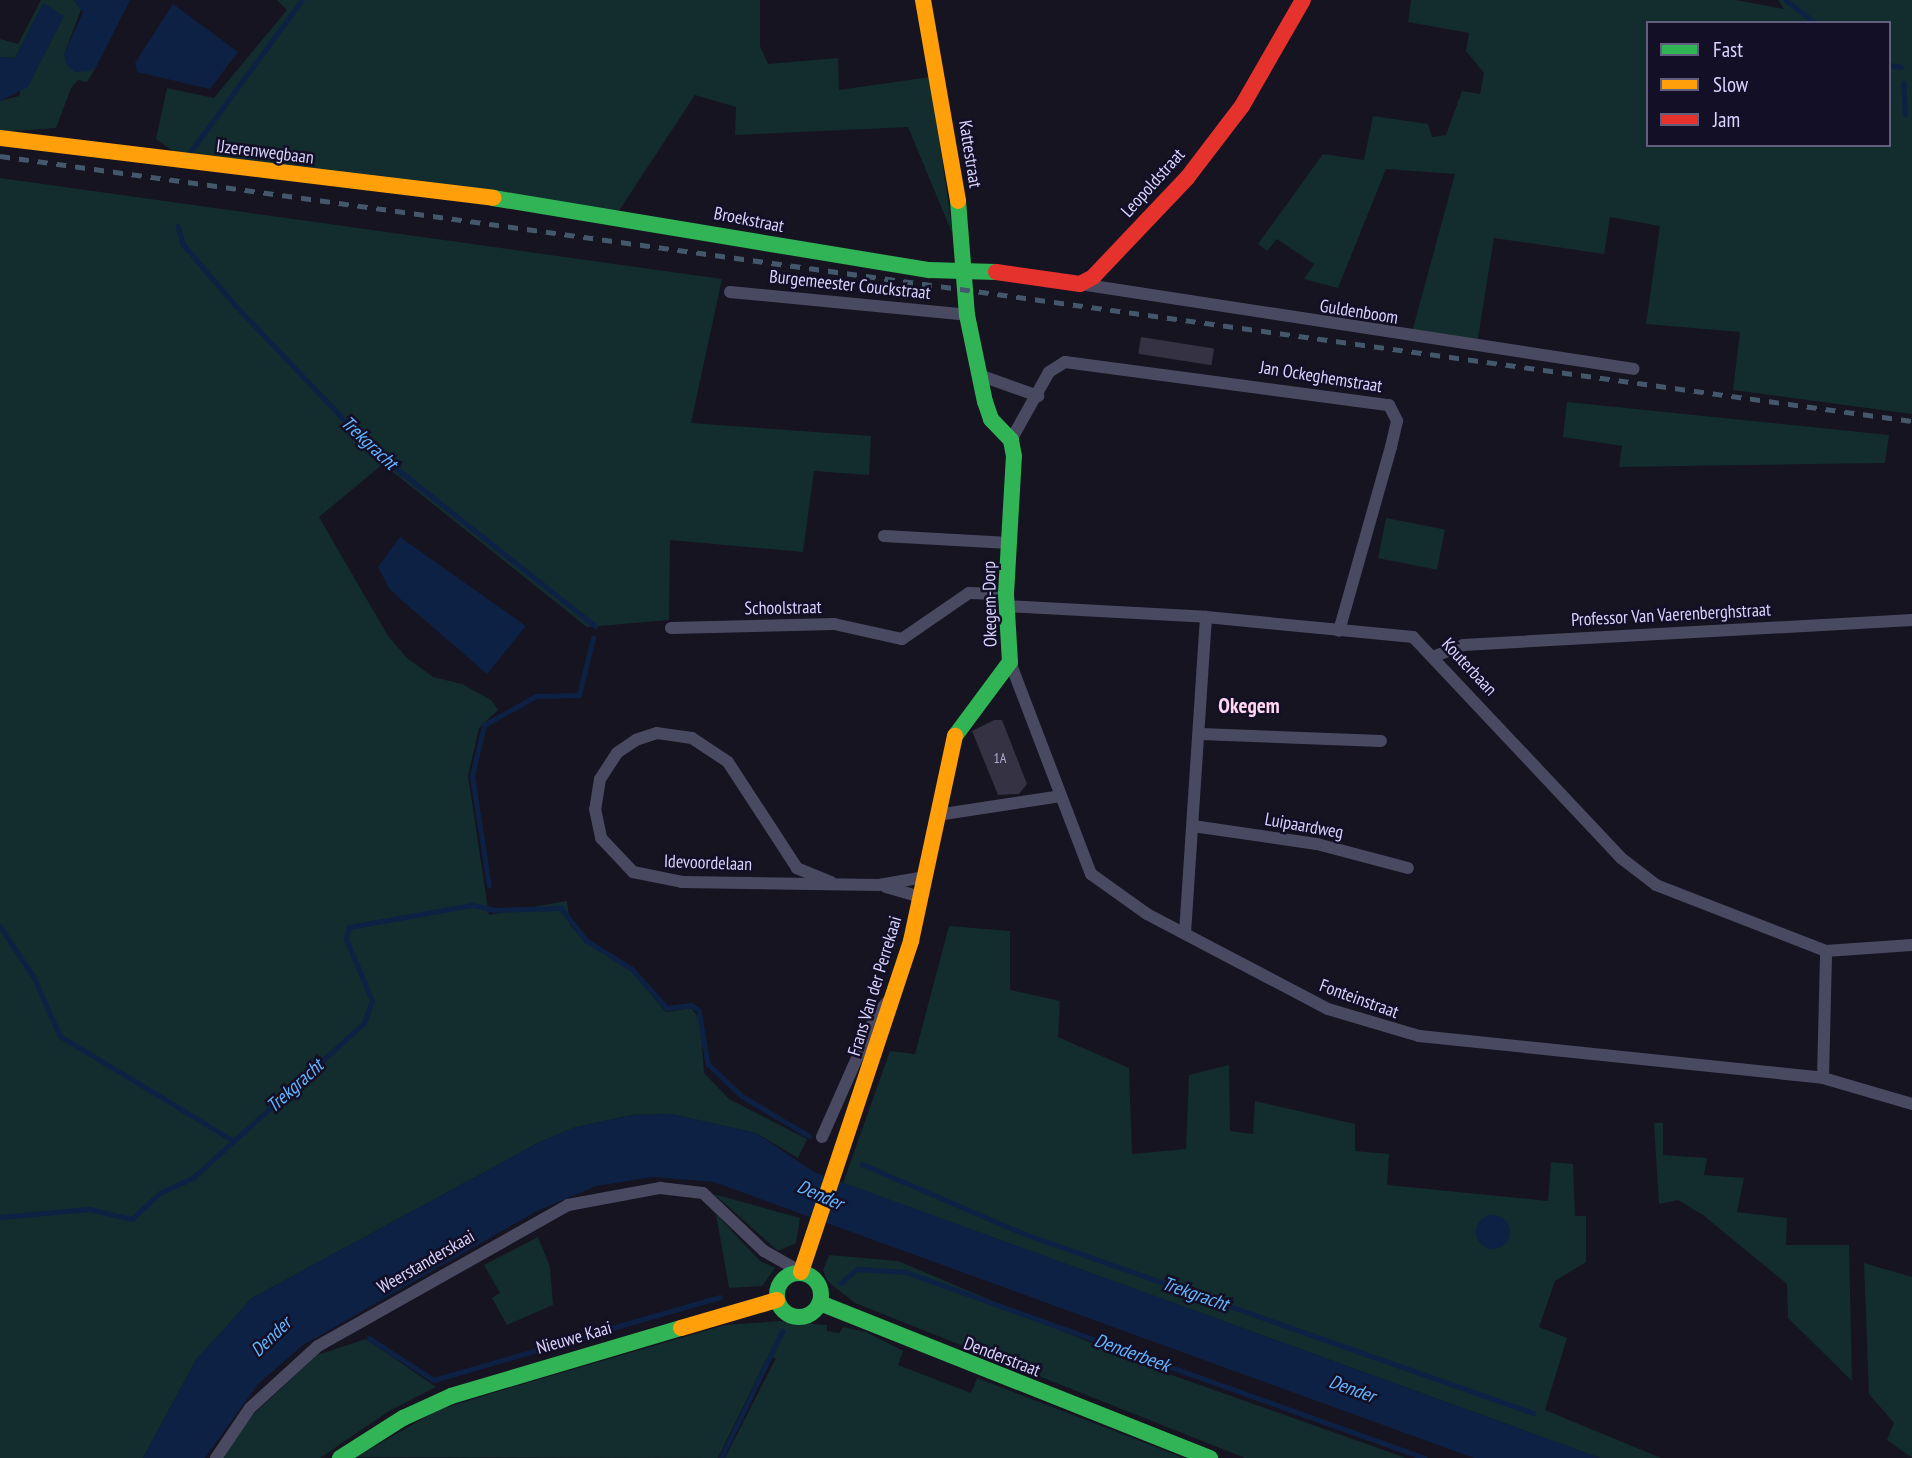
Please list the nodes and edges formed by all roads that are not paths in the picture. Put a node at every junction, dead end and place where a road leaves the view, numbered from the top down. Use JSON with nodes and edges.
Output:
{"nodes":[{"id":1,"x":923,"y":0,"type":"edge"},
{"id":2,"x":1303,"y":0,"type":"edge"},
{"id":3,"x":0,"y":138,"type":"edge"},
{"id":4,"x":525,"y":204,"type":"joint"},
{"id":5,"x":966,"y":271,"type":"junction"},
{"id":6,"x":1080,"y":284,"type":"junction"},
{"id":7,"x":730,"y":292,"type":"dead end"},
{"id":8,"x":967,"y":315,"type":"junction"},
{"id":9,"x":1634,"y":369,"type":"dead end"},
{"id":10,"x":979,"y":375,"type":"junction"},
{"id":11,"x":1038,"y":396,"type":"junction"},
{"id":12,"x":1011,"y":440,"type":"junction"},
{"id":13,"x":884,"y":536,"type":"dead end"},
{"id":14,"x":1009,"y":542,"type":"junction"},
{"id":15,"x":1006,"y":600,"type":"junction"},
{"id":16,"x":1206,"y":617,"type":"junction"},
{"id":17,"x":1912,"y":620,"type":"edge"},
{"id":18,"x":671,"y":628,"type":"dead end"},
{"id":19,"x":1339,"y":631,"type":"junction"},
{"id":20,"x":1435,"y":656,"type":"junction"},
{"id":21,"x":1010,"y":662,"type":"junction"},
{"id":22,"x":956,"y":729,"type":"joint"},
{"id":23,"x":1201,"y":734,"type":"junction"},
{"id":24,"x":1381,"y":741,"type":"dead end"},
{"id":25,"x":1061,"y":796,"type":"junction"},
{"id":26,"x":937,"y":815,"type":"junction"},
{"id":27,"x":1194,"y":826,"type":"junction"},
{"id":28,"x":1408,"y":868,"type":"dead end"},
{"id":29,"x":925,"y":877,"type":"junction"},
{"id":30,"x":831,"y":882,"type":"junction"},
{"id":31,"x":879,"y":885,"type":"junction"},
{"id":32,"x":921,"y":897,"type":"junction"},
{"id":33,"x":1185,"y":933,"type":"junction"},
{"id":34,"x":1912,"y":945,"type":"edge"},
{"id":35,"x":1826,"y":951,"type":"junction"},
{"id":36,"x":893,"y":996,"type":"junction"},
{"id":37,"x":1823,"y":1078,"type":"junction"},
{"id":38,"x":1912,"y":1104,"type":"edge"},
{"id":39,"x":822,"y":1137,"type":"dead end"},
{"id":40,"x":801,"y":1272,"type":"junction"},
{"id":41,"x":777,"y":1300,"type":"junction"},
{"id":42,"x":820,"y":1303,"type":"junction"},
{"id":43,"x":216,"y":1458,"type":"edge"},
{"id":44,"x":340,"y":1458,"type":"edge"},
{"id":45,"x":1210,"y":1458,"type":"edge"}],
"edges":[{"from":1,"to":5,"type":"main road","name":"Kattestraat"},
{"from":2,"to":6,"type":"main road","name":"Leopoldstraat"},
{"from":3,"to":4,"type":"main road","name":"IJzerenwegbaan"},
{"from":4,"to":5,"type":"main road","name":"Broekstraat"},
{"from":5,"to":6,"type":"main road"},
{"from":5,"to":8,"type":"main road","name":"Kattestraat"},
{"from":6,"to":9,"type":"street","name":"Guldenboom"},
{"from":7,"to":8,"type":"street","name":"Burgemeester Couckstraat"},
{"from":8,"to":10,"type":"main road"},
{"from":10,"to":11,"type":"street"},
{"from":10,"to":12,"type":"main road"},
{"from":11,"to":12,"type":"street"},
{"from":11,"to":19,"type":"street","name":"Jan Ockeghemstraat"},
{"from":12,"to":14,"type":"main road","name":"Okegem-Dorp"},
{"from":13,"to":14,"type":"street","name":"Okegem-Dorp"},
{"from":14,"to":15,"type":"main road","name":"Okegem-Dorp"},
{"from":15,"to":16,"type":"street","name":"Kouterbaan"},
{"from":15,"to":18,"type":"street","name":"Schoolstraat"},
{"from":15,"to":21,"type":"main road","name":"Okegem-Dorp"},
{"from":16,"to":19,"type":"street","name":"Kouterbaan"},
{"from":16,"to":23,"type":"street"},
{"from":17,"to":20,"type":"street","name":"Professor Van Vaerenberghstraat"},
{"from":19,"to":20,"type":"street","name":"Kouterbaan"},
{"from":20,"to":35,"type":"street","name":"Kouterbaan"},
{"from":21,"to":22,"type":"main road","name":"Okegem-Dorp"},
{"from":21,"to":25,"type":"street","name":"Fonteinstraat"},
{"from":22,"to":26,"type":"main road","name":"Frans Van der Perrekaai"},
{"from":23,"to":24,"type":"street"},
{"from":23,"to":27,"type":"street"},
{"from":25,"to":26,"type":"street"},
{"from":25,"to":33,"type":"street","name":"Fonteinstraat"},
{"from":26,"to":29,"type":"main road","name":"Frans Van der Perrekaai"},
{"from":27,"to":28,"type":"street","name":"Luipaardweg"},
{"from":27,"to":33,"type":"street"},
{"from":29,"to":31,"type":"street","name":"Idevoordelaan"},
{"from":29,"to":32,"type":"main road","name":"Frans Van der Perrekaai"},
{"from":30,"to":30,"type":"street","name":"Idevoordelaan"},
{"from":30,"to":31,"type":"street","name":"Idevoordelaan"},
{"from":31,"to":32,"type":"street","name":"Idevoordelaan"},
{"from":32,"to":36,"type":"main road","name":"Frans Van der Perrekaai"},
{"from":33,"to":37,"type":"street","name":"Fonteinstraat"},
{"from":34,"to":35,"type":"street","name":"Kouterbaan"},
{"from":35,"to":37,"type":"street"},
{"from":36,"to":39,"type":"street","name":"Frans Van der Perrekaai"},
{"from":36,"to":40,"type":"main road","name":"Frans Van der Perrekaai"},
{"from":37,"to":38,"type":"street","name":"Fonteinstraat"},
{"from":40,"to":41,"type":"main road"},
{"from":40,"to":42,"type":"main road"},
{"from":40,"to":43,"type":"street","name":"Weerstanderskaai"},
{"from":41,"to":42,"type":"main road"},
{"from":41,"to":44,"type":"main road","name":"Nieuwe Kaai"},
{"from":42,"to":45,"type":"main road","name":"Denderstraat"}]}
